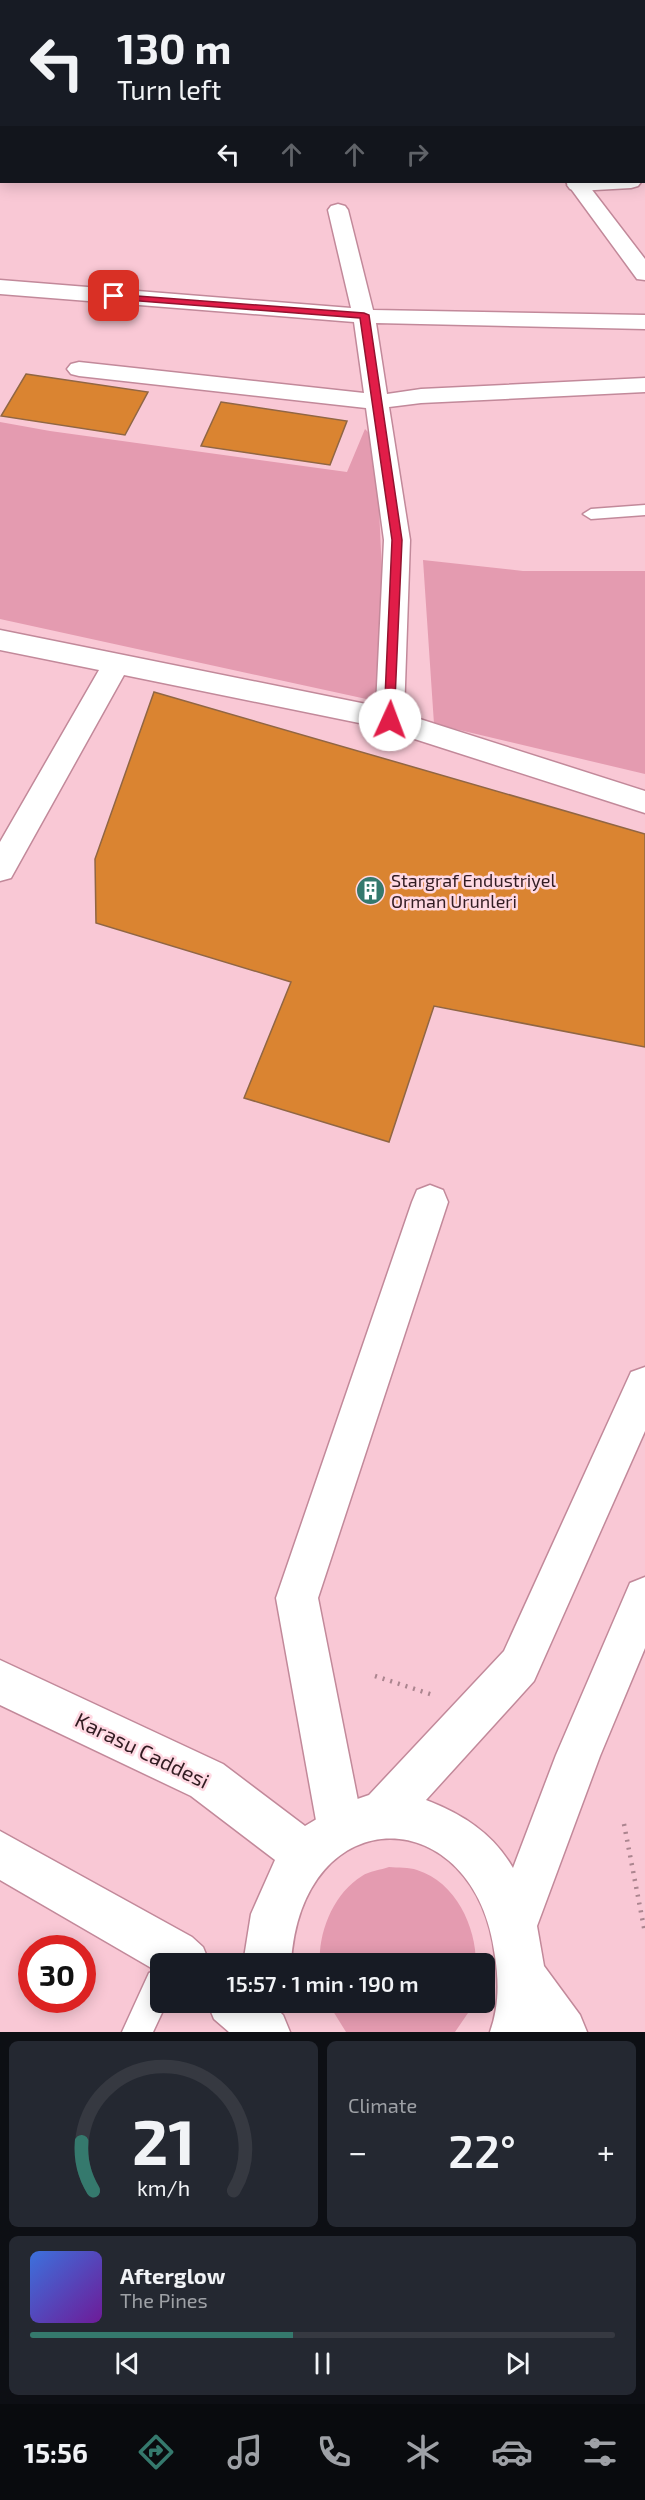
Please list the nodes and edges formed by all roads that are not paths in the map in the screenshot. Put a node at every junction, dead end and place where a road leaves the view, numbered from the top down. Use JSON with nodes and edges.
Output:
{"nodes":[{"id":1,"x":576,"y":183,"type":"edge"},
{"id":2,"x":338,"y":210,"type":"dead end"},
{"id":3,"x":645,"y":274,"type":"edge"},
{"id":4,"x":0,"y":287,"type":"edge"},
{"id":5,"x":364,"y":315,"type":"junction"},
{"id":6,"x":645,"y":322,"type":"edge"},
{"id":7,"x":79,"y":369,"type":"dead end"},
{"id":8,"x":645,"y":385,"type":"edge"},
{"id":9,"x":377,"y":402,"type":"junction"},
{"id":10,"x":645,"y":510,"type":"edge"},
{"id":11,"x":591,"y":514,"type":"dead end"},
{"id":12,"x":0,"y":640,"type":"edge"},
{"id":13,"x":117,"y":663,"type":"junction"},
{"id":14,"x":390,"y":720,"type":"junction"},
{"id":15,"x":645,"y":802,"type":"edge"},
{"id":16,"x":0,"y":869,"type":"edge"},
{"id":17,"x":430,"y":1202,"type":"dead end"},
{"id":18,"x":645,"y":1386,"type":"edge"},
{"id":19,"x":645,"y":1598,"type":"edge"},
{"id":20,"x":0,"y":1683,"type":"edge"},
{"id":21,"x":361,"y":1820,"type":"junction"},
{"id":22,"x":0,"y":1854,"type":"edge"},
{"id":23,"x":305,"y":1854,"type":"junction"},
{"id":24,"x":515,"y":1923,"type":"junction"},
{"id":25,"x":153,"y":1953,"type":"edge"},
{"id":26,"x":267,"y":1953,"type":"edge"},
{"id":27,"x":522,"y":1976,"type":"junction"},
{"id":28,"x":150,"y":2008,"type":"edge"},
{"id":29,"x":244,"y":2013,"type":"edge"},
{"id":30,"x":272,"y":2013,"type":"edge"},
{"id":31,"x":137,"y":2032,"type":"edge"},
{"id":32,"x":266,"y":2032,"type":"edge"},
{"id":33,"x":277,"y":2032,"type":"edge"},
{"id":34,"x":514,"y":2032,"type":"edge"},
{"id":35,"x":563,"y":2032,"type":"edge"}],
"edges":[{"from":1,"to":3,"type":"street"},
{"from":2,"to":5,"type":"street"},
{"from":4,"to":5,"type":"street"},
{"from":5,"to":6,"type":"street"},
{"from":5,"to":9,"type":"street"},
{"from":7,"to":9,"type":"street"},
{"from":8,"to":9,"type":"street"},
{"from":9,"to":14,"type":"street"},
{"from":10,"to":11,"type":"lane"},
{"from":12,"to":13,"type":"street"},
{"from":13,"to":14,"type":"street"},
{"from":13,"to":16,"type":"street"},
{"from":14,"to":15,"type":"street"},
{"from":17,"to":21,"type":"street"},
{"from":18,"to":21,"type":"street"},
{"from":19,"to":24,"type":"street"},
{"from":20,"to":23,"type":"street","name":"Karasu Caddesi"},
{"from":21,"to":23,"type":"street"},
{"from":21,"to":24,"type":"street"},
{"from":22,"to":25,"type":"street"},
{"from":23,"to":26,"type":"street"},
{"from":24,"to":27,"type":"street"},
{"from":27,"to":34,"type":"street"},
{"from":27,"to":35,"type":"street"},
{"from":28,"to":31,"type":"lane"},
{"from":29,"to":32,"type":"street"},
{"from":30,"to":33,"type":"street"}]}
